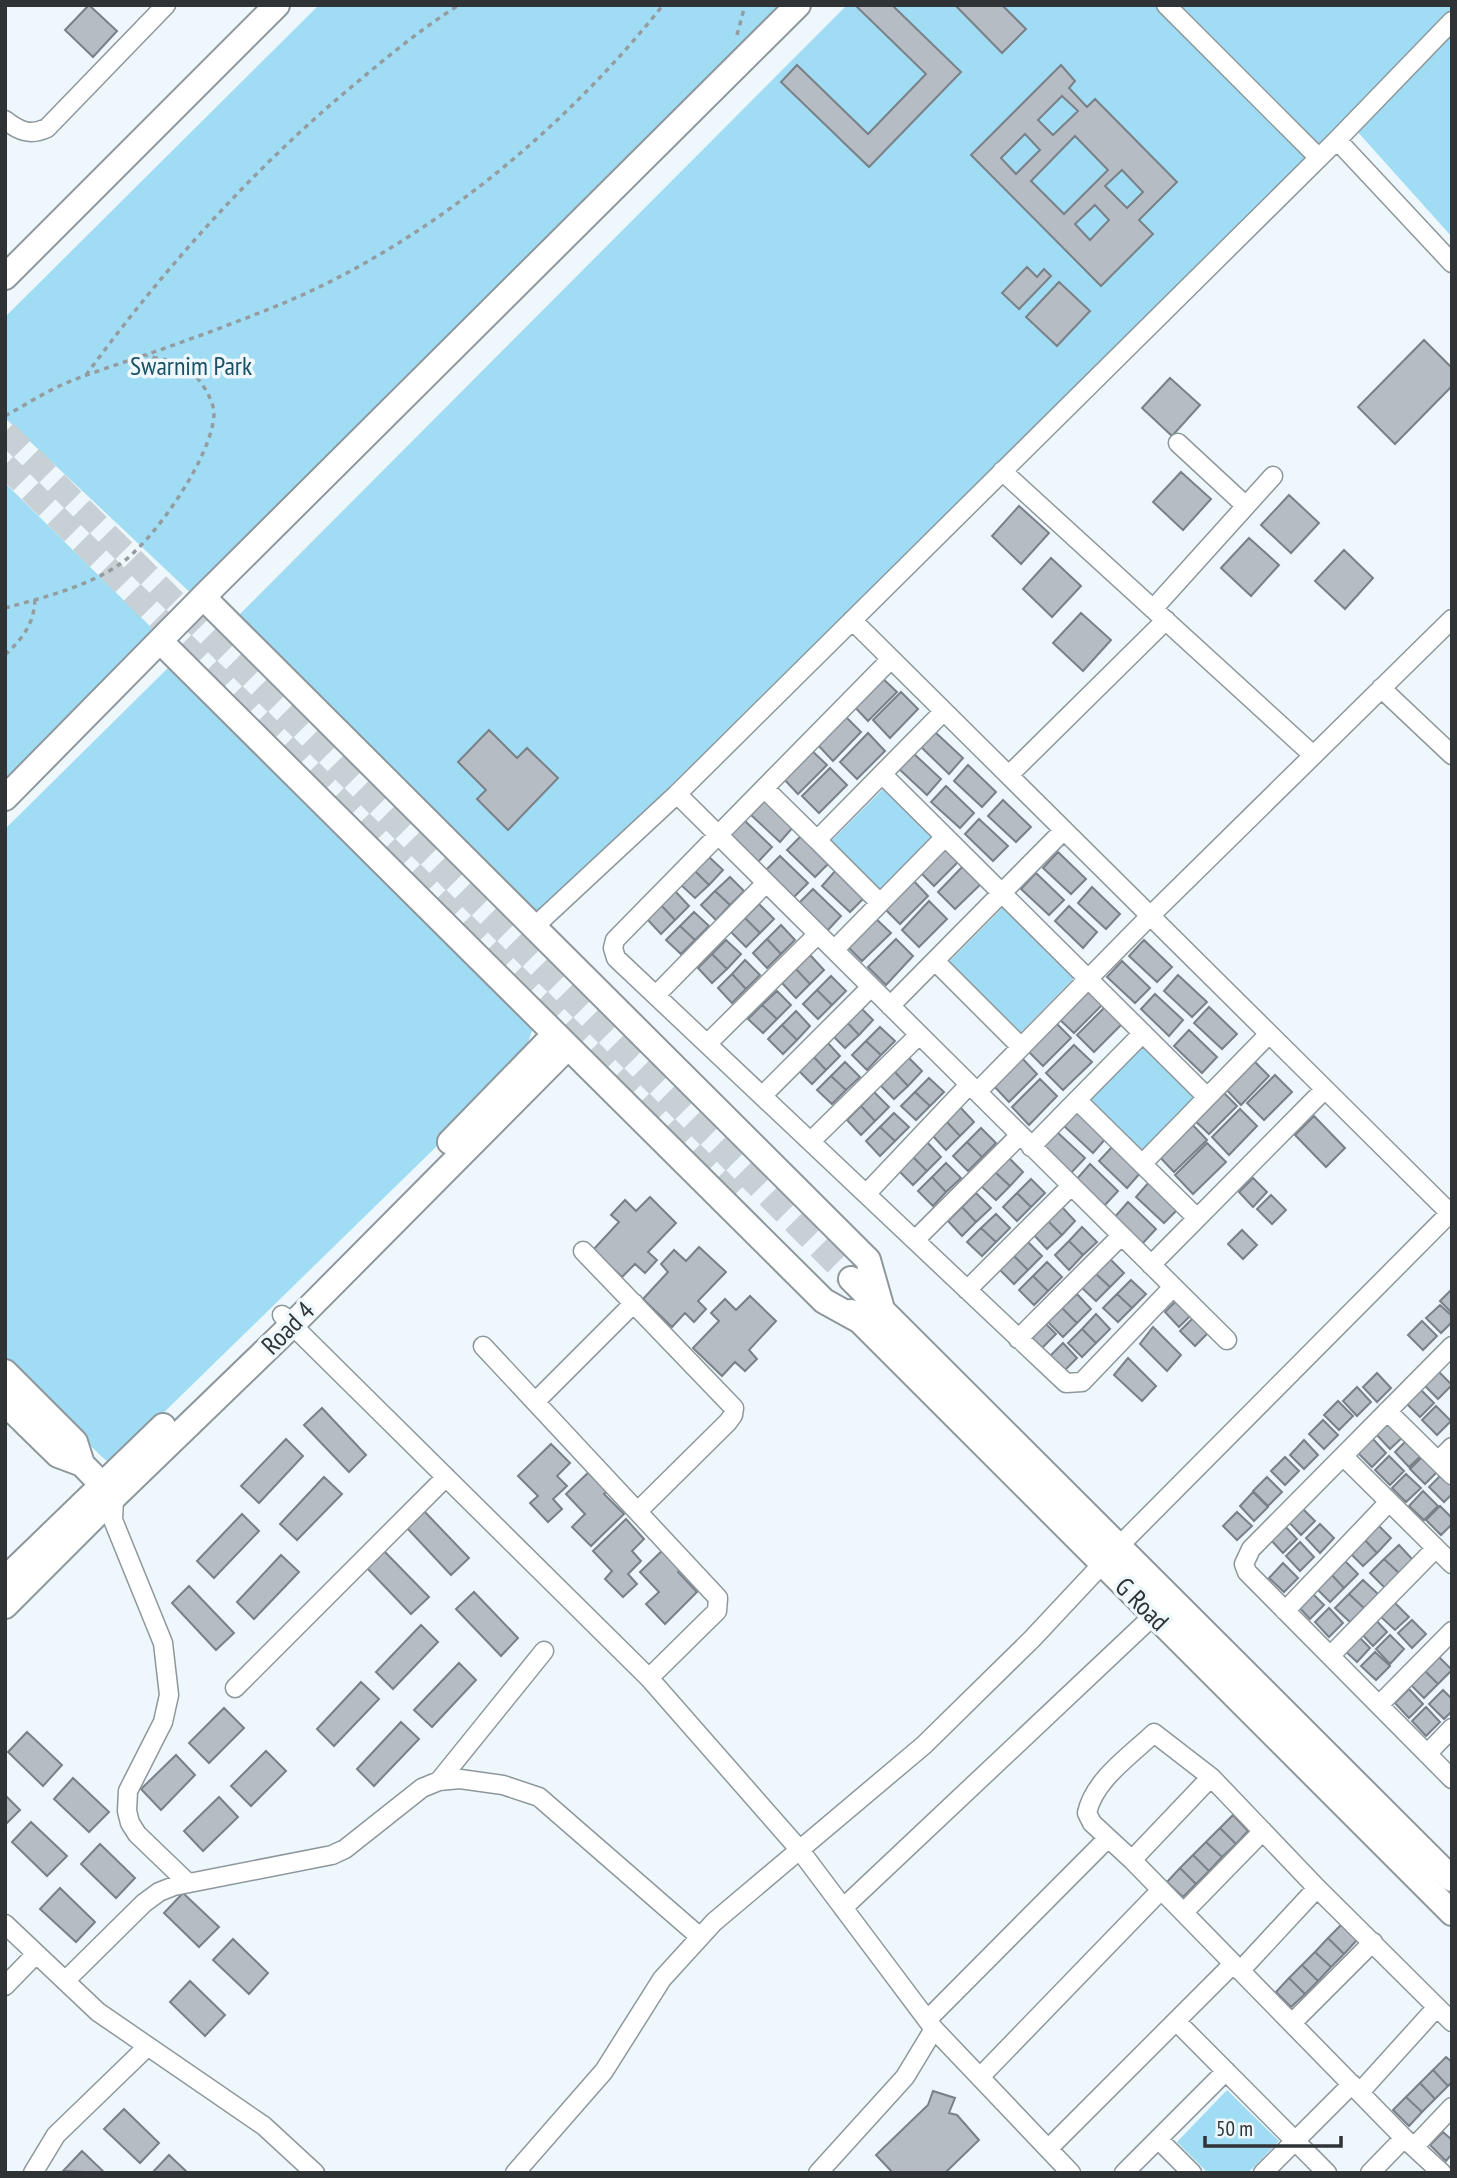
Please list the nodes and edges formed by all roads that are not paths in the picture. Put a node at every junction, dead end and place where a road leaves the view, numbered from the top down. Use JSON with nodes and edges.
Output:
{"nodes":[{"id":1,"x":166,"y":5,"type":"edge"},
{"id":2,"x":277,"y":5,"type":"edge"},
{"id":3,"x":798,"y":5,"type":"edge"},
{"id":4,"x":1166,"y":5,"type":"edge"},
{"id":5,"x":1452,"y":21,"type":"edge"},
{"id":6,"x":5,"y":120,"type":"edge"},
{"id":7,"x":1337,"y":140,"type":"junction"},
{"id":8,"x":1319,"y":158,"type":"junction"},
{"id":9,"x":1452,"y":263,"type":"edge"},
{"id":10,"x":5,"y":276,"type":"edge"},
{"id":11,"x":1178,"y":443,"type":"dead end"},
{"id":12,"x":1002,"y":471,"type":"junction"},
{"id":13,"x":1273,"y":476,"type":"dead end"},
{"id":14,"x":1246,"y":506,"type":"junction"},
{"id":15,"x":203,"y":597,"type":"junction"},
{"id":16,"x":1159,"y":615,"type":"junction"},
{"id":17,"x":1452,"y":619,"type":"edge"},
{"id":18,"x":852,"y":620,"type":"junction"},
{"id":19,"x":160,"y":641,"type":"junction"},
{"id":20,"x":891,"y":659,"type":"junction"},
{"id":21,"x":1381,"y":688,"type":"junction"},
{"id":22,"x":944,"y":711,"type":"junction"},
{"id":23,"x":1313,"y":755,"type":"junction"},
{"id":24,"x":1452,"y":755,"type":"edge"},
{"id":25,"x":883,"y":775,"type":"junction"},
{"id":26,"x":1009,"y":775,"type":"junction"},
{"id":27,"x":764,"y":788,"type":"junction"},
{"id":28,"x":677,"y":794,"type":"junction"},
{"id":29,"x":5,"y":798,"type":"edge"},
{"id":30,"x":1064,"y":830,"type":"junction"},
{"id":31,"x":718,"y":835,"type":"junction"},
{"id":32,"x":945,"y":837,"type":"junction"},
{"id":33,"x":817,"y":840,"type":"junction"},
{"id":34,"x":766,"y":883,"type":"junction"},
{"id":35,"x":1002,"y":893,"type":"junction"},
{"id":36,"x":880,"y":903,"type":"junction"},
{"id":37,"x":1150,"y":916,"type":"junction"},
{"id":38,"x":534,"y":927,"type":"junction"},
{"id":39,"x":818,"y":934,"type":"junction"},
{"id":40,"x":834,"y":950,"type":"junction"},
{"id":41,"x":935,"y":961,"type":"junction"},
{"id":42,"x":1088,"y":979,"type":"junction"},
{"id":43,"x":871,"y":987,"type":"junction"},
{"id":44,"x":657,"y":995,"type":"junction"},
{"id":45,"x":890,"y":1006,"type":"junction"},
{"id":46,"x":1143,"y":1033,"type":"junction"},
{"id":47,"x":1269,"y":1034,"type":"junction"},
{"id":48,"x":919,"y":1035,"type":"junction"},
{"id":49,"x":562,"y":1040,"type":"junction"},
{"id":50,"x":708,"y":1043,"type":"junction"},
{"id":51,"x":1021,"y":1047,"type":"junction"},
{"id":52,"x":973,"y":1088,"type":"junction"},
{"id":53,"x":1325,"y":1089,"type":"junction"},
{"id":54,"x":763,"y":1095,"type":"junction"},
{"id":55,"x":1207,"y":1097,"type":"junction"},
{"id":56,"x":1077,"y":1100,"type":"junction"},
{"id":57,"x":811,"y":1141,"type":"junction"},
{"id":58,"x":1026,"y":1141,"type":"junction"},
{"id":59,"x":1142,"y":1164,"type":"junction"},
{"id":60,"x":1071,"y":1186,"type":"junction"},
{"id":61,"x":866,"y":1194,"type":"junction"},
{"id":62,"x":1451,"y":1213,"type":"edge"},
{"id":63,"x":1197,"y":1218,"type":"junction"},
{"id":64,"x":1121,"y":1236,"type":"junction"},
{"id":65,"x":915,"y":1241,"type":"junction"},
{"id":66,"x":583,"y":1251,"type":"dead end"},
{"id":67,"x":1151,"y":1265,"type":"junction"},
{"id":68,"x":842,"y":1286,"type":"tunnel mouth"},
{"id":69,"x":1173,"y":1287,"type":"junction"},
{"id":70,"x":967,"y":1290,"type":"junction"},
{"id":71,"x":634,"y":1303,"type":"junction"},
{"id":72,"x":872,"y":1316,"type":"junction"},
{"id":73,"x":286,"y":1320,"type":"junction"},
{"id":74,"x":1018,"y":1339,"type":"junction"},
{"id":75,"x":1227,"y":1340,"type":"dead end"},
{"id":76,"x":483,"y":1346,"type":"dead end"},
{"id":77,"x":1452,"y":1346,"type":"edge"},
{"id":78,"x":5,"y":1372,"type":"edge"},
{"id":79,"x":536,"y":1401,"type":"junction"},
{"id":80,"x":5,"y":1403,"type":"edge"},
{"id":81,"x":1387,"y":1411,"type":"junction"},
{"id":82,"x":1452,"y":1447,"type":"edge"},
{"id":83,"x":1343,"y":1456,"type":"junction"},
{"id":84,"x":1438,"y":1461,"type":"junction"},
{"id":85,"x":82,"y":1464,"type":"junction"},
{"id":86,"x":1452,"y":1475,"type":"edge"},
{"id":87,"x":446,"y":1477,"type":"junction"},
{"id":88,"x":108,"y":1490,"type":"junction"},
{"id":89,"x":1389,"y":1502,"type":"junction"},
{"id":90,"x":638,"y":1511,"type":"junction"},
{"id":91,"x":1120,"y":1545,"type":"junction"},
{"id":92,"x":1436,"y":1548,"type":"junction"},
{"id":93,"x":1102,"y":1564,"type":"junction"},
{"id":94,"x":1452,"y":1564,"type":"edge"},
{"id":95,"x":5,"y":1579,"type":"edge"},
{"id":96,"x":5,"y":1606,"type":"edge"},
{"id":97,"x":1285,"y":1611,"type":"junction"},
{"id":98,"x":1154,"y":1615,"type":"junction"},
{"id":99,"x":1452,"y":1631,"type":"edge"},
{"id":100,"x":544,"y":1651,"type":"dead end"},
{"id":101,"x":1330,"y":1656,"type":"junction"},
{"id":102,"x":649,"y":1678,"type":"junction"},
{"id":103,"x":235,"y":1688,"type":"dead end"},
{"id":104,"x":1379,"y":1705,"type":"junction"},
{"id":105,"x":1452,"y":1728,"type":"edge"},
{"id":106,"x":1427,"y":1754,"type":"junction"},
{"id":107,"x":1211,"y":1777,"type":"junction"},
{"id":108,"x":1452,"y":1779,"type":"edge"},
{"id":109,"x":439,"y":1782,"type":"junction"},
{"id":110,"x":1263,"y":1831,"type":"junction"},
{"id":111,"x":1108,"y":1838,"type":"junction"},
{"id":112,"x":799,"y":1849,"type":"junction"},
{"id":113,"x":1132,"y":1860,"type":"junction"},
{"id":114,"x":1452,"y":1879,"type":"edge"},
{"id":115,"x":188,"y":1883,"type":"junction"},
{"id":116,"x":1318,"y":1888,"type":"junction"},
{"id":117,"x":1161,"y":1890,"type":"junction"},
{"id":118,"x":843,"y":1908,"type":"junction"},
{"id":119,"x":1184,"y":1912,"type":"junction"},
{"id":120,"x":1452,"y":1913,"type":"edge"},
{"id":121,"x":5,"y":1923,"type":"edge"},
{"id":122,"x":700,"y":1937,"type":"junction"},
{"id":123,"x":1373,"y":1942,"type":"junction"},
{"id":124,"x":36,"y":1954,"type":"junction"},
{"id":125,"x":1236,"y":1968,"type":"junction"},
{"id":126,"x":65,"y":1981,"type":"junction"},
{"id":127,"x":5,"y":1986,"type":"edge"},
{"id":128,"x":1437,"y":2007,"type":"junction"},
{"id":129,"x":1176,"y":2021,"type":"junction"},
{"id":130,"x":1452,"y":2022,"type":"edge"},
{"id":131,"x":1292,"y":2023,"type":"junction"},
{"id":132,"x":931,"y":2024,"type":"junction"},
{"id":133,"x":147,"y":2047,"type":"junction"},
{"id":134,"x":1226,"y":2071,"type":"junction"},
{"id":135,"x":980,"y":2077,"type":"junction"},
{"id":136,"x":1356,"y":2087,"type":"junction"},
{"id":137,"x":1452,"y":2107,"type":"edge"},
{"id":138,"x":1158,"y":2139,"type":"junction"},
{"id":139,"x":1294,"y":2141,"type":"junction"},
{"id":140,"x":1410,"y":2142,"type":"junction"},
{"id":141,"x":1048,"y":2149,"type":"junction"},
{"id":142,"x":33,"y":2173,"type":"edge"},
{"id":143,"x":315,"y":2173,"type":"edge"},
{"id":144,"x":515,"y":2173,"type":"edge"},
{"id":145,"x":818,"y":2173,"type":"edge"},
{"id":146,"x":1071,"y":2173,"type":"edge"},
{"id":147,"x":1124,"y":2173,"type":"edge"},
{"id":148,"x":1192,"y":2173,"type":"edge"},
{"id":149,"x":1263,"y":2173,"type":"edge"},
{"id":150,"x":1327,"y":2173,"type":"edge"},
{"id":151,"x":1370,"y":2173,"type":"edge"},
{"id":152,"x":1442,"y":2173,"type":"edge"}],
"edges":[{"from":1,"to":6,"type":"street"},
{"from":2,"to":10,"type":"street"},
{"from":3,"to":15,"type":"street"},
{"from":4,"to":8,"type":"street"},
{"from":5,"to":7,"type":"street"},
{"from":7,"to":8,"type":"street"},
{"from":7,"to":9,"type":"street"},
{"from":8,"to":12,"type":"street"},
{"from":11,"to":14,"type":"street"},
{"from":12,"to":16,"type":"street"},
{"from":12,"to":18,"type":"street"},
{"from":13,"to":14,"type":"street"},
{"from":14,"to":16,"type":"street"},
{"from":15,"to":19,"type":"street"},
{"from":15,"to":38,"type":"street"},
{"from":16,"to":23,"type":"street"},
{"from":16,"to":26,"type":"street"},
{"from":17,"to":21,"type":"street"},
{"from":18,"to":20,"type":"street"},
{"from":18,"to":28,"type":"street"},
{"from":19,"to":29,"type":"street"},
{"from":19,"to":49,"type":"street"},
{"from":20,"to":22,"type":"street"},
{"from":20,"to":27,"type":"street"},
{"from":21,"to":23,"type":"street"},
{"from":21,"to":24,"type":"street"},
{"from":22,"to":25,"type":"street"},
{"from":22,"to":26,"type":"street"},
{"from":23,"to":37,"type":"street"},
{"from":25,"to":32,"type":"street"},
{"from":25,"to":33,"type":"street"},
{"from":26,"to":30,"type":"street"},
{"from":27,"to":31,"type":"street"},
{"from":27,"to":33,"type":"street"},
{"from":28,"to":31,"type":"street"},
{"from":28,"to":38,"type":"street"},
{"from":30,"to":35,"type":"street"},
{"from":30,"to":37,"type":"street"},
{"from":31,"to":34,"type":"street"},
{"from":31,"to":44,"type":"street"},
{"from":32,"to":35,"type":"street"},
{"from":32,"to":36,"type":"street"},
{"from":33,"to":36,"type":"street"},
{"from":34,"to":39,"type":"street"},
{"from":34,"to":44,"type":"street"},
{"from":35,"to":41,"type":"street"},
{"from":35,"to":42,"type":"street"},
{"from":36,"to":40,"type":"street"},
{"from":37,"to":42,"type":"street"},
{"from":37,"to":47,"type":"street"},
{"from":38,"to":72,"type":"street"},
{"from":39,"to":40,"type":"street"},
{"from":39,"to":50,"type":"street"},
{"from":40,"to":43,"type":"street"},
{"from":41,"to":45,"type":"street"},
{"from":41,"to":51,"type":"street"},
{"from":42,"to":46,"type":"street"},
{"from":42,"to":51,"type":"street"},
{"from":43,"to":45,"type":"street"},
{"from":43,"to":54,"type":"street"},
{"from":44,"to":50,"type":"street"},
{"from":45,"to":48,"type":"street"},
{"from":46,"to":55,"type":"street"},
{"from":46,"to":56,"type":"street"},
{"from":47,"to":53,"type":"street"},
{"from":47,"to":55,"type":"street"},
{"from":48,"to":52,"type":"street"},
{"from":48,"to":57,"type":"street"},
{"from":49,"to":72,"type":"street"},
{"from":49,"to":73,"type":"street","name":"Road 4"},
{"from":50,"to":54,"type":"street"},
{"from":51,"to":52,"type":"street"},
{"from":52,"to":58,"type":"street"},
{"from":52,"to":61,"type":"street"},
{"from":53,"to":62,"type":"street"},
{"from":53,"to":63,"type":"street"},
{"from":54,"to":57,"type":"street"},
{"from":55,"to":59,"type":"street"},
{"from":56,"to":58,"type":"street"},
{"from":56,"to":59,"type":"street"},
{"from":57,"to":61,"type":"street"},
{"from":58,"to":60,"type":"street"},
{"from":58,"to":65,"type":"street"},
{"from":59,"to":63,"type":"street"},
{"from":60,"to":64,"type":"street"},
{"from":60,"to":70,"type":"street"},
{"from":61,"to":65,"type":"street"},
{"from":62,"to":91,"type":"street"},
{"from":63,"to":67,"type":"street"},
{"from":64,"to":67,"type":"street"},
{"from":64,"to":74,"type":"street"},
{"from":65,"to":70,"type":"street"},
{"from":66,"to":71,"type":"street"},
{"from":67,"to":69,"type":"street"},
{"from":68,"to":72,"type":"street","name":"G Road"},
{"from":69,"to":74,"type":"street"},
{"from":69,"to":75,"type":"street"},
{"from":70,"to":74,"type":"street"},
{"from":71,"to":79,"type":"street"},
{"from":71,"to":90,"type":"street"},
{"from":72,"to":91,"type":"street","name":"G Road"},
{"from":72,"to":93,"type":"street","name":"G Road"},
{"from":73,"to":87,"type":"street"},
{"from":73,"to":88,"type":"street","name":"Road 4"},
{"from":76,"to":79,"type":"street"},
{"from":77,"to":81,"type":"street"},
{"from":78,"to":85,"type":"street"},
{"from":79,"to":90,"type":"street"},
{"from":80,"to":85,"type":"street"},
{"from":81,"to":83,"type":"street"},
{"from":81,"to":84,"type":"street"},
{"from":82,"to":84,"type":"street"},
{"from":83,"to":89,"type":"street"},
{"from":83,"to":97,"type":"street"},
{"from":84,"to":86,"type":"street"},
{"from":85,"to":88,"type":"street"},
{"from":87,"to":102,"type":"street"},
{"from":87,"to":103,"type":"street"},
{"from":88,"to":95,"type":"street","name":"Road 4"},
{"from":88,"to":96,"type":"street","name":"Road 4"},
{"from":88,"to":115,"type":"street"},
{"from":89,"to":92,"type":"street"},
{"from":89,"to":97,"type":"street"},
{"from":90,"to":102,"type":"street"},
{"from":91,"to":93,"type":"street"},
{"from":91,"to":114,"type":"street","name":"G Road"},
{"from":92,"to":94,"type":"street"},
{"from":92,"to":101,"type":"street"},
{"from":93,"to":98,"type":"street","name":"G Road"},
{"from":93,"to":112,"type":"street"},
{"from":97,"to":101,"type":"street"},
{"from":98,"to":118,"type":"street"},
{"from":98,"to":120,"type":"street","name":"G Road"},
{"from":99,"to":104,"type":"street"},
{"from":100,"to":109,"type":"street"},
{"from":101,"to":104,"type":"street"},
{"from":102,"to":112,"type":"street"},
{"from":104,"to":106,"type":"street"},
{"from":105,"to":106,"type":"street"},
{"from":106,"to":108,"type":"street"},
{"from":107,"to":110,"type":"street"},
{"from":107,"to":111,"type":"street"},
{"from":107,"to":113,"type":"street"},
{"from":109,"to":115,"type":"street"},
{"from":109,"to":122,"type":"street"},
{"from":110,"to":116,"type":"street"},
{"from":110,"to":119,"type":"street"},
{"from":111,"to":113,"type":"street"},
{"from":111,"to":132,"type":"street"},
{"from":112,"to":118,"type":"street"},
{"from":112,"to":122,"type":"street"},
{"from":113,"to":117,"type":"street"},
{"from":115,"to":126,"type":"street"},
{"from":116,"to":123,"type":"street"},
{"from":116,"to":125,"type":"street"},
{"from":117,"to":119,"type":"street"},
{"from":117,"to":135,"type":"street"},
{"from":118,"to":132,"type":"street"},
{"from":119,"to":125,"type":"street"},
{"from":121,"to":124,"type":"street"},
{"from":122,"to":144,"type":"street"},
{"from":123,"to":128,"type":"street"},
{"from":123,"to":131,"type":"street"},
{"from":124,"to":126,"type":"street"},
{"from":124,"to":127,"type":"street"},
{"from":125,"to":129,"type":"street"},
{"from":125,"to":131,"type":"street"},
{"from":126,"to":133,"type":"street"},
{"from":128,"to":130,"type":"street"},
{"from":128,"to":136,"type":"street"},
{"from":129,"to":134,"type":"street"},
{"from":129,"to":141,"type":"street"},
{"from":131,"to":136,"type":"street"},
{"from":132,"to":135,"type":"street"},
{"from":132,"to":145,"type":"street"},
{"from":133,"to":142,"type":"street"},
{"from":133,"to":143,"type":"street"},
{"from":134,"to":138,"type":"street"},
{"from":134,"to":139,"type":"street"},
{"from":135,"to":141,"type":"street"},
{"from":136,"to":139,"type":"street"},
{"from":136,"to":140,"type":"street"},
{"from":137,"to":140,"type":"street"},
{"from":138,"to":147,"type":"street"},
{"from":138,"to":148,"type":"street"},
{"from":139,"to":149,"type":"street"},
{"from":139,"to":150,"type":"street"},
{"from":140,"to":151,"type":"street"},
{"from":140,"to":152,"type":"street"},
{"from":141,"to":146,"type":"street"}]}
